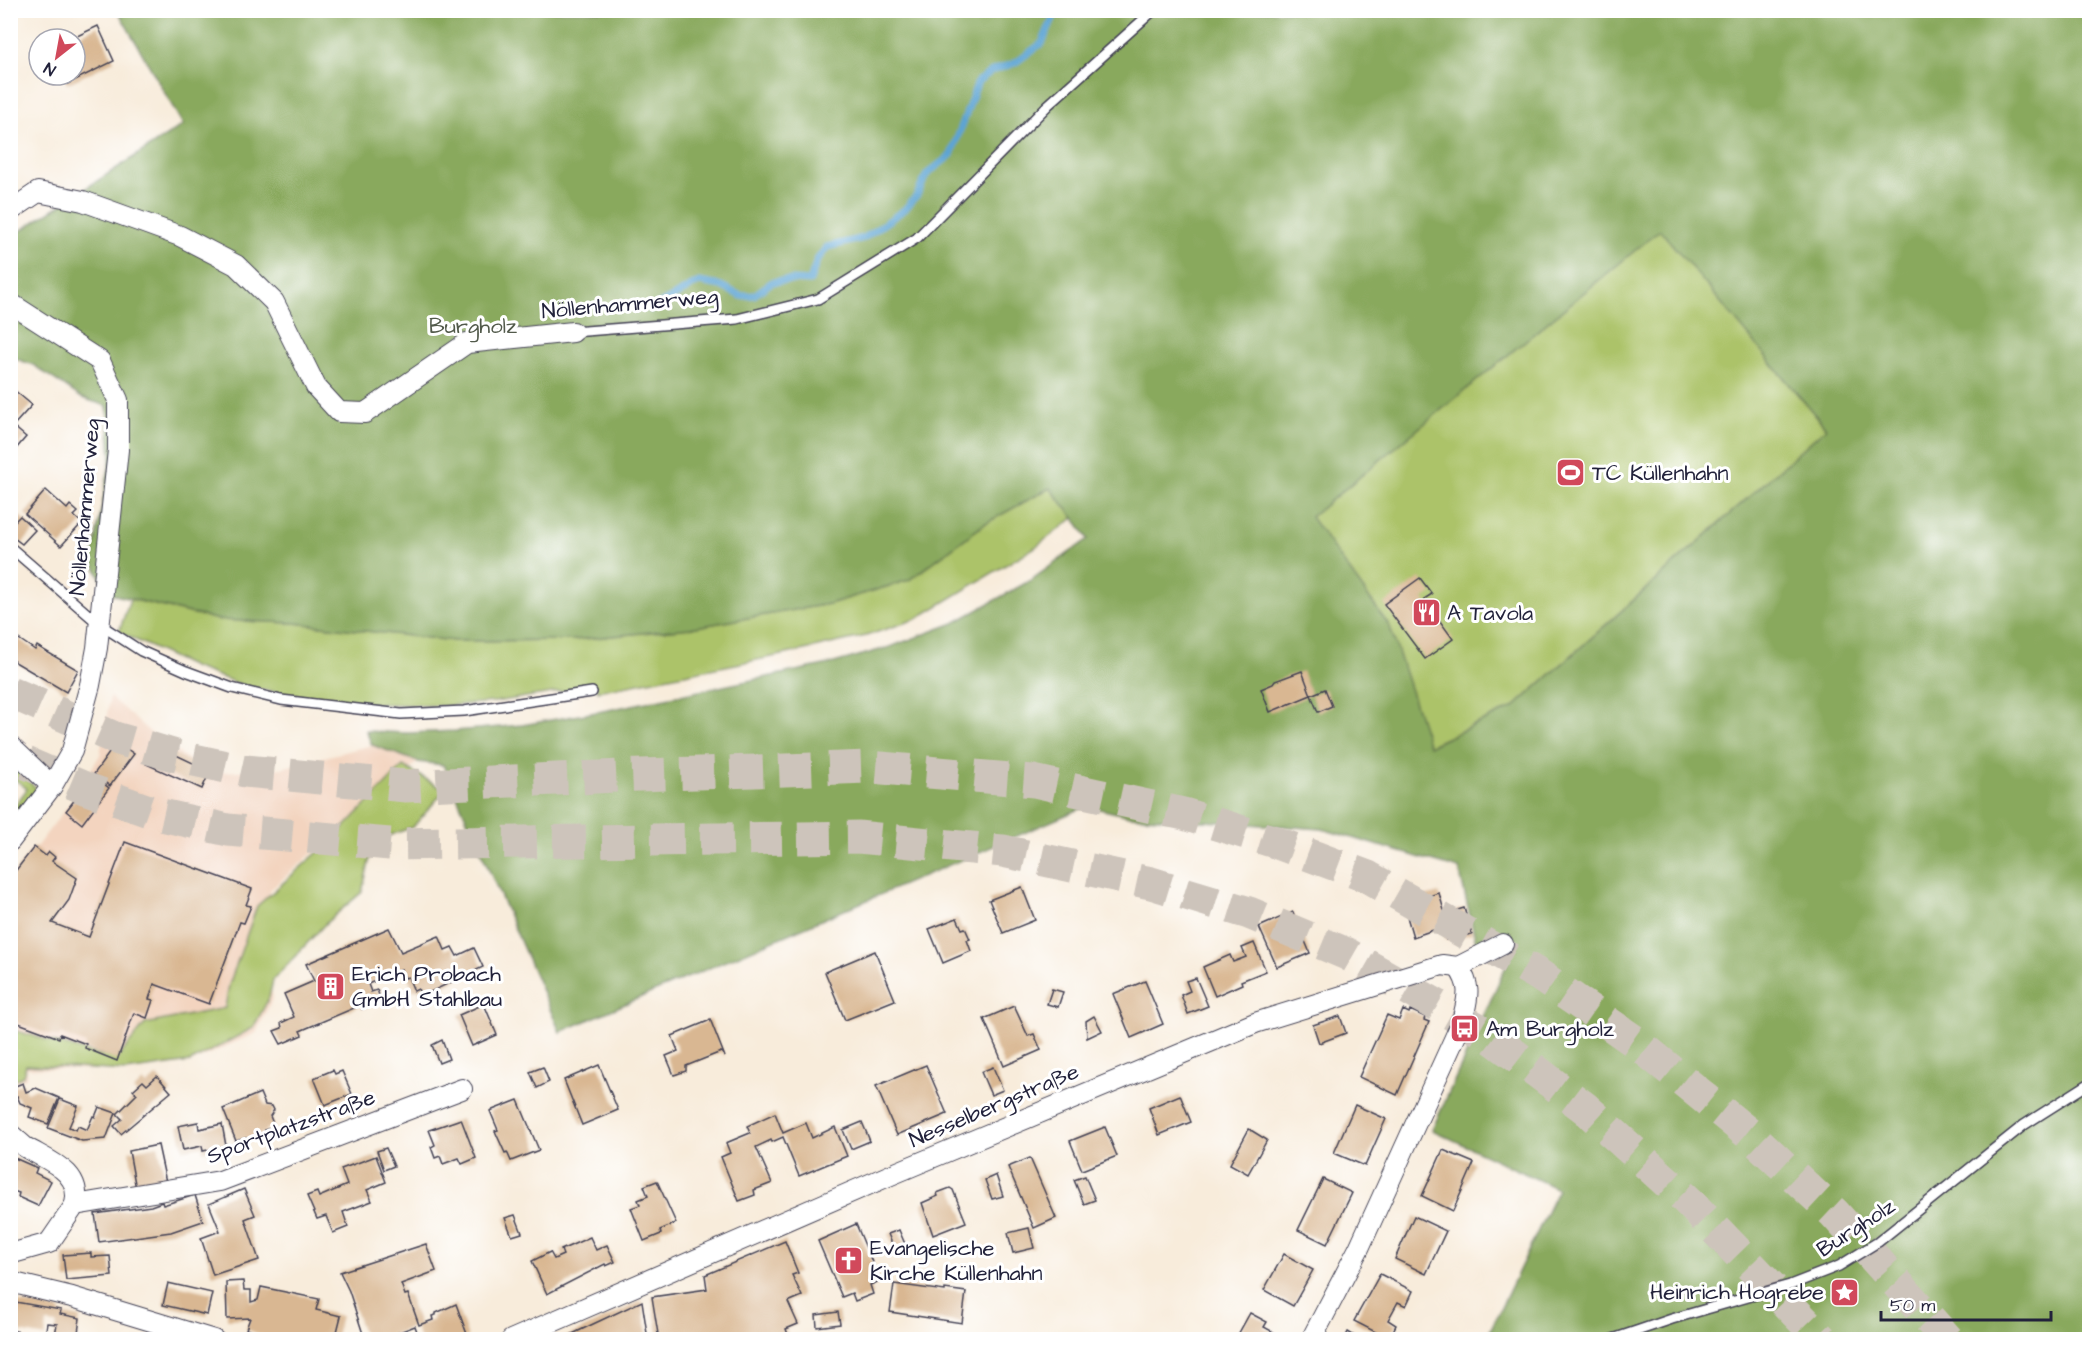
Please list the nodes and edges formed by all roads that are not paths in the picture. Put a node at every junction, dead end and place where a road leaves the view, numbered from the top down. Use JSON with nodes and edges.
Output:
{"nodes":[{"id":1,"x":1154,"y":10,"type":"edge"},
{"id":2,"x":10,"y":211,"type":"edge"},
{"id":3,"x":10,"y":303,"type":"edge"},
{"id":4,"x":573,"y":332,"type":"joint"},
{"id":5,"x":10,"y":547,"type":"edge"},
{"id":6,"x":99,"y":624,"type":"junction"},
{"id":7,"x":592,"y":692,"type":"dead end"},
{"id":8,"x":10,"y":746,"type":"edge"},
{"id":9,"x":52,"y":786,"type":"junction"},
{"id":10,"x":10,"y":841,"type":"edge"},
{"id":11,"x":1503,"y":944,"type":"dead end"},
{"id":12,"x":1458,"y":967,"type":"junction"},
{"id":13,"x":2090,"y":1083,"type":"edge"},
{"id":14,"x":462,"y":1089,"type":"dead end"},
{"id":15,"x":10,"y":1134,"type":"edge"},
{"id":16,"x":75,"y":1205,"type":"junction"},
{"id":17,"x":10,"y":1254,"type":"edge"},
{"id":18,"x":10,"y":1282,"type":"edge"},
{"id":19,"x":214,"y":1340,"type":"edge"},
{"id":20,"x":511,"y":1340,"type":"edge"},
{"id":21,"x":1311,"y":1340,"type":"edge"},
{"id":22,"x":1610,"y":1340,"type":"edge"}],
"edges":[{"from":1,"to":4,"type":"lane","name":"Nöllenhammerweg"},
{"from":2,"to":4,"type":"street","name":"Nöllenhammerweg"},
{"from":3,"to":6,"type":"street","name":"Nöllenhammerweg"},
{"from":5,"to":6,"type":"lane","name":"Nöllenhammerweg"},
{"from":6,"to":7,"type":"lane"},
{"from":6,"to":9,"type":"street","name":"Nöllenhammerweg"},
{"from":8,"to":9,"type":"street"},
{"from":9,"to":10,"type":"street","name":"Nöllenhammerweg"},
{"from":11,"to":12,"type":"street","name":"Nesselbergstraße"},
{"from":12,"to":20,"type":"street","name":"Nesselbergstraße"},
{"from":12,"to":21,"type":"street"},
{"from":13,"to":22,"type":"lane","name":"Burgholz"},
{"from":14,"to":16,"type":"street","name":"Sportplatzstraße"},
{"from":15,"to":16,"type":"street"},
{"from":16,"to":17,"type":"street"},
{"from":18,"to":19,"type":"street"}]}
